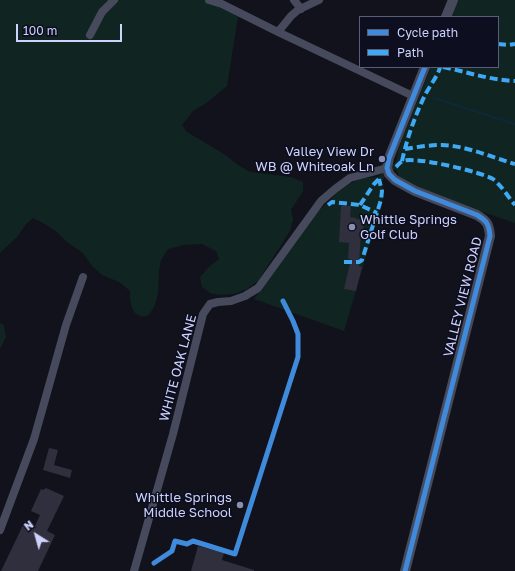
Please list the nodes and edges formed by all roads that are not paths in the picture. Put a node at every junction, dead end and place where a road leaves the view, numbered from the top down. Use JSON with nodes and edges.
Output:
{"nodes":[{"id":1,"x":114,"y":0,"type":"edge"},
{"id":2,"x":209,"y":0,"type":"edge"},
{"id":3,"x":294,"y":0,"type":"edge"},
{"id":4,"x":319,"y":0,"type":"edge"},
{"id":5,"x":453,"y":0,"type":"edge"},
{"id":6,"x":301,"y":9,"type":"junction"},
{"id":7,"x":446,"y":16,"type":"edge"},
{"id":8,"x":278,"y":32,"type":"junction"},
{"id":9,"x":90,"y":35,"type":"dead end"},
{"id":10,"x":425,"y":68,"type":"edge"},
{"id":11,"x":413,"y":96,"type":"junction"},
{"id":12,"x":387,"y":168,"type":"junction"},
{"id":13,"x":83,"y":277,"type":"dead end"},
{"id":14,"x":0,"y":530,"type":"edge"},
{"id":15,"x":134,"y":571,"type":"edge"},
{"id":16,"x":405,"y":571,"type":"edge"}],
"edges":[{"from":1,"to":9,"type":"street"},
{"from":2,"to":8,"type":"street"},
{"from":3,"to":6,"type":"street"},
{"from":4,"to":6,"type":"street"},
{"from":5,"to":7,"type":"street"},
{"from":6,"to":8,"type":"street"},
{"from":8,"to":11,"type":"street"},
{"from":10,"to":11,"type":"street"},
{"from":11,"to":12,"type":"street"},
{"from":12,"to":15,"type":"street","name":"WHITE OAK LANE"},
{"from":12,"to":16,"type":"street","name":"VALLEY VIEW ROAD"},
{"from":13,"to":14,"type":"street"}]}
